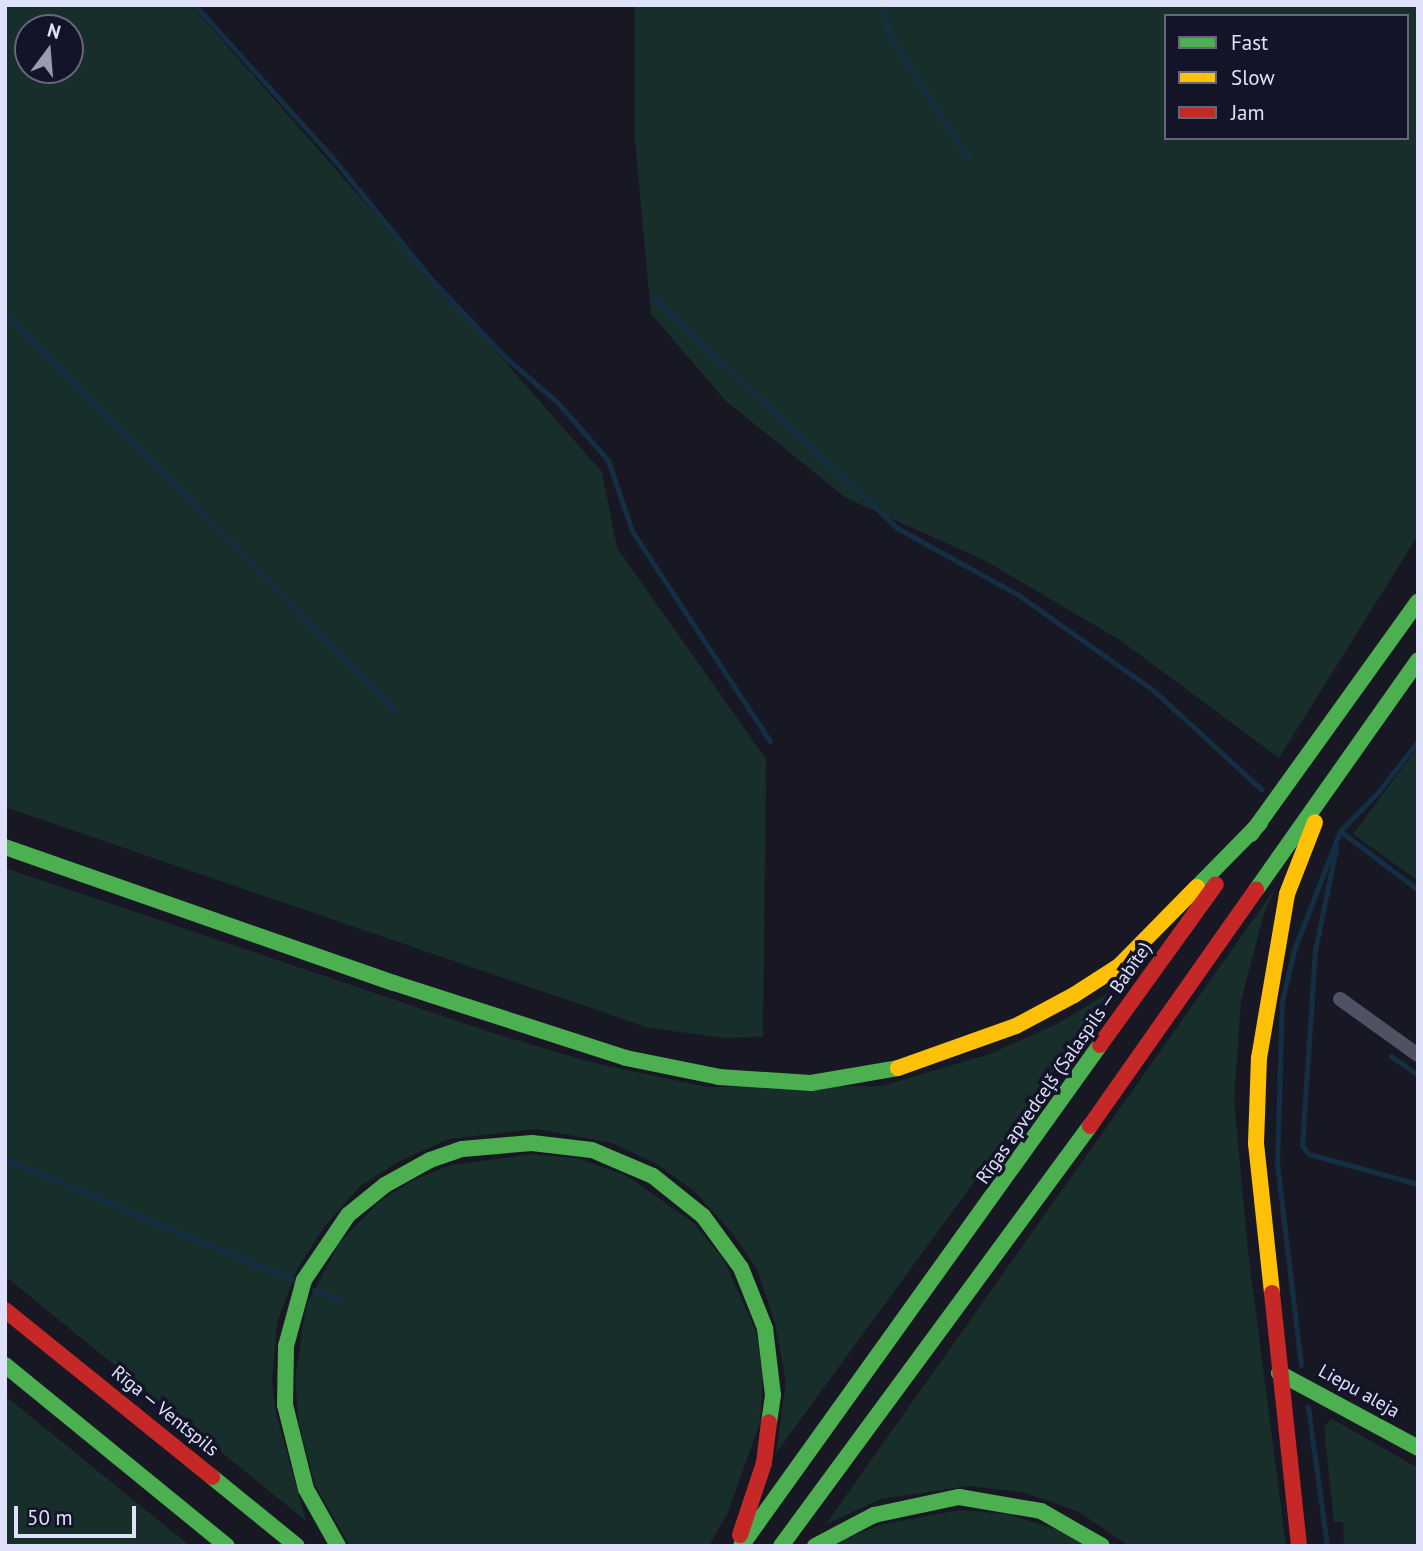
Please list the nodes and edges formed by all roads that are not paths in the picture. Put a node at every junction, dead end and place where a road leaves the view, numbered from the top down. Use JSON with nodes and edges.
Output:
{"nodes":[{"id":1,"x":1418,"y":603,"type":"edge"},
{"id":2,"x":1418,"y":660,"type":"edge"},
{"id":3,"x":1339,"y":771,"type":"junction"},
{"id":4,"x":1260,"y":822,"type":"junction"},
{"id":5,"x":5,"y":847,"type":"edge"},
{"id":6,"x":1340,"y":999,"type":"dead end"},
{"id":7,"x":1418,"y":1055,"type":"edge"},
{"id":8,"x":5,"y":1310,"type":"edge"},
{"id":9,"x":5,"y":1365,"type":"edge"},
{"id":10,"x":1279,"y":1373,"type":"junction"},
{"id":11,"x":1418,"y":1448,"type":"edge"},
{"id":12,"x":227,"y":1546,"type":"edge"},
{"id":13,"x":298,"y":1546,"type":"edge"},
{"id":14,"x":338,"y":1546,"type":"edge"},
{"id":15,"x":735,"y":1546,"type":"edge"},
{"id":16,"x":741,"y":1546,"type":"edge"},
{"id":17,"x":781,"y":1546,"type":"edge"},
{"id":18,"x":815,"y":1546,"type":"edge"},
{"id":19,"x":1102,"y":1546,"type":"edge"},
{"id":20,"x":1299,"y":1546,"type":"edge"}],
"edges":[{"from":1,"to":4,"type":"main road","name":"Rīgas apvedceļš (Salaspils — Babīte)"},
{"from":2,"to":3,"type":"main road"},
{"from":3,"to":10,"type":"main road"},
{"from":3,"to":17,"type":"main road"},
{"from":4,"to":5,"type":"main road"},
{"from":4,"to":16,"type":"main road","name":"Rīgas apvedceļš (Salaspils — Babīte)"},
{"from":6,"to":7,"type":"street"},
{"from":8,"to":13,"type":"main road","name":"Rīga — Ventspils"},
{"from":9,"to":12,"type":"main road"},
{"from":10,"to":11,"type":"main road","name":"Liepu aleja"},
{"from":10,"to":20,"type":"main road"},
{"from":14,"to":15,"type":"main road"},
{"from":18,"to":19,"type":"main road"}]}
